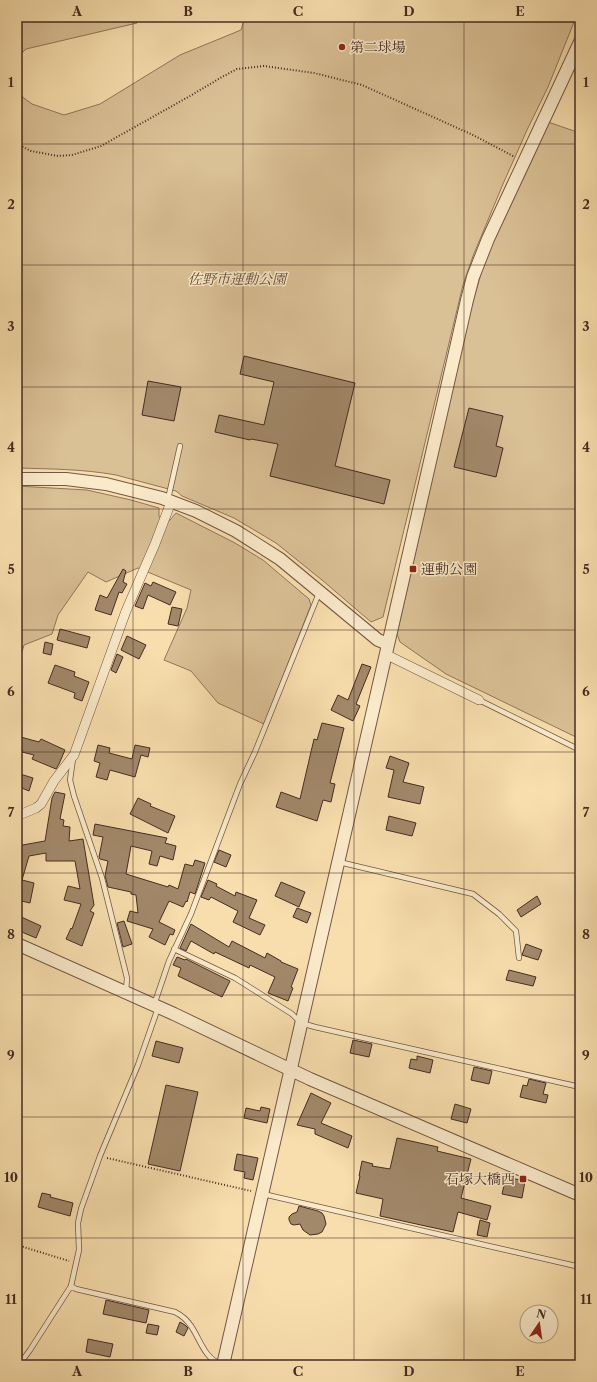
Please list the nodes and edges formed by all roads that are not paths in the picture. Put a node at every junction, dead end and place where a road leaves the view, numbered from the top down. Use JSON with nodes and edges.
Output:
{"nodes":[{"id":1,"x":580,"y":42,"type":"edge"},
{"id":2,"x":180,"y":446,"type":"dead end"},
{"id":3,"x":17,"y":478,"type":"edge"},
{"id":4,"x":169,"y":501,"type":"junction"},
{"id":5,"x":320,"y":591,"type":"junction"},
{"id":6,"x":386,"y":649,"type":"junction"},
{"id":7,"x":479,"y":700,"type":"joint"},
{"id":8,"x":580,"y":750,"type":"edge"},
{"id":9,"x":74,"y":754,"type":"junction"},
{"id":10,"x":17,"y":816,"type":"edge"},
{"id":11,"x":339,"y":862,"type":"junction"},
{"id":12,"x":17,"y":944,"type":"edge"},
{"id":13,"x":174,"y":948,"type":"junction"},
{"id":14,"x":519,"y":958,"type":"dead end"},
{"id":15,"x":126,"y":993,"type":"junction"},
{"id":16,"x":156,"y":1006,"type":"junction"},
{"id":17,"x":302,"y":1023,"type":"junction"},
{"id":18,"x":291,"y":1069,"type":"junction"},
{"id":19,"x":580,"y":1087,"type":"edge"},
{"id":20,"x":263,"y":1194,"type":"junction"},
{"id":21,"x":580,"y":1195,"type":"edge"},
{"id":22,"x":580,"y":1267,"type":"edge"},
{"id":23,"x":70,"y":1286,"type":"junction"},
{"id":24,"x":223,"y":1364,"type":"edge"},
{"id":25,"x":19,"y":1365,"type":"edge"}],
"edges":[{"from":1,"to":6,"type":"street"},
{"from":2,"to":4,"type":"lane"},
{"from":3,"to":4,"type":"street"},
{"from":4,"to":5,"type":"street"},
{"from":4,"to":9,"type":"street"},
{"from":5,"to":6,"type":"street"},
{"from":5,"to":13,"type":"lane"},
{"from":6,"to":7,"type":"street"},
{"from":6,"to":11,"type":"street"},
{"from":7,"to":8,"type":"lane"},
{"from":9,"to":10,"type":"street"},
{"from":9,"to":15,"type":"lane"},
{"from":11,"to":14,"type":"lane"},
{"from":11,"to":17,"type":"street"},
{"from":12,"to":15,"type":"street"},
{"from":13,"to":16,"type":"lane"},
{"from":13,"to":17,"type":"lane"},
{"from":15,"to":16,"type":"street"},
{"from":16,"to":18,"type":"street"},
{"from":16,"to":23,"type":"lane"},
{"from":17,"to":18,"type":"street"},
{"from":17,"to":19,"type":"lane"},
{"from":18,"to":20,"type":"street"},
{"from":18,"to":21,"type":"street"},
{"from":20,"to":22,"type":"lane"},
{"from":20,"to":24,"type":"street"},
{"from":23,"to":24,"type":"lane"},
{"from":23,"to":25,"type":"lane"}]}
